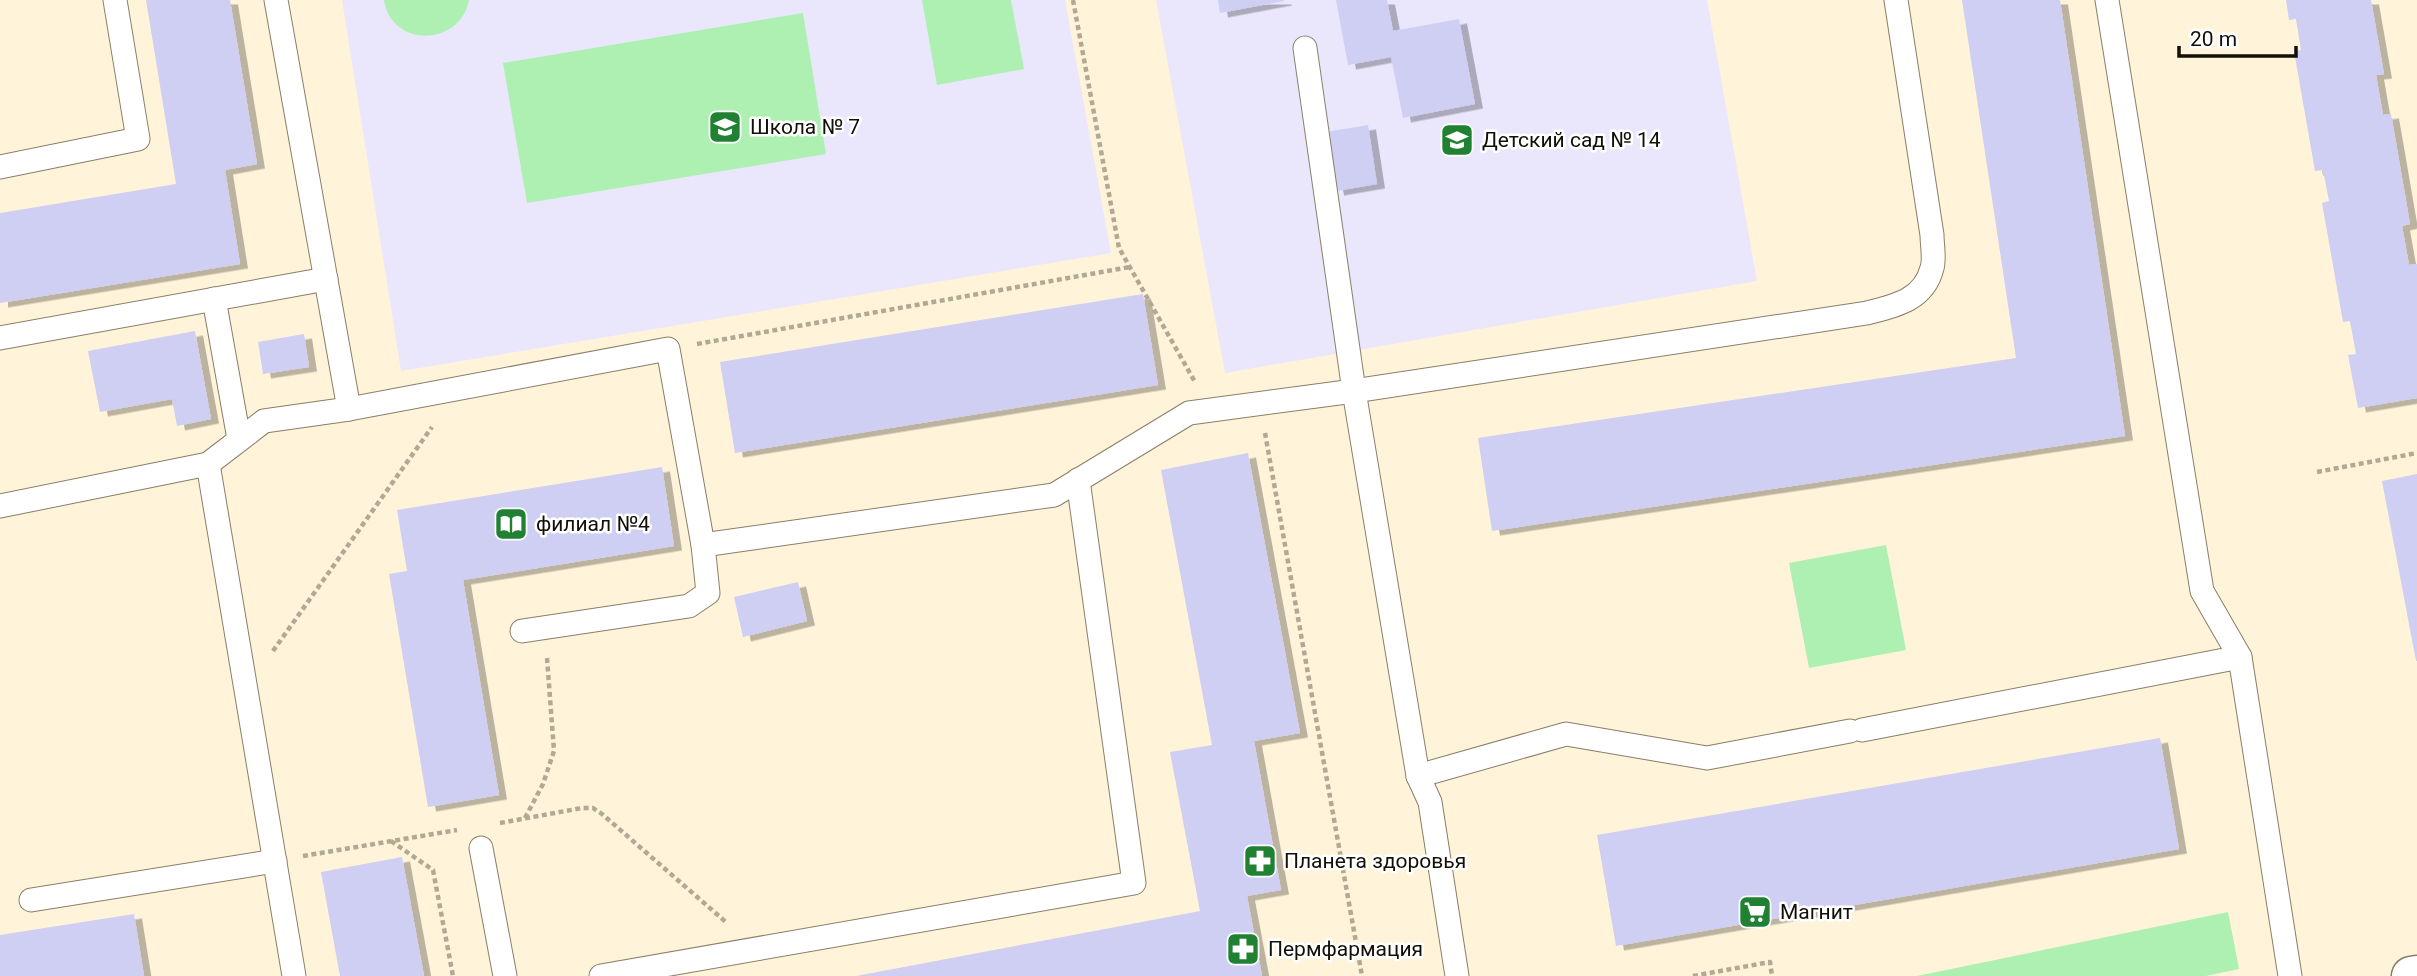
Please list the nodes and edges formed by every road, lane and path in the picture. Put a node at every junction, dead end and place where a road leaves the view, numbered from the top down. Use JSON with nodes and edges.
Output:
{"nodes":[{"id":1,"x":115,"y":0,"type":"edge"},
{"id":2,"x":275,"y":0,"type":"edge"},
{"id":3,"x":1073,"y":0,"type":"edge"},
{"id":4,"x":1895,"y":0,"type":"edge"},
{"id":5,"x":2107,"y":0,"type":"edge"},
{"id":6,"x":1305,"y":48,"type":"dead end"},
{"id":7,"x":0,"y":167,"type":"edge"},
{"id":8,"x":1130,"y":267,"type":"junction"},
{"id":9,"x":326,"y":279,"type":"junction"},
{"id":10,"x":214,"y":299,"type":"junction"},
{"id":11,"x":0,"y":338,"type":"edge"},
{"id":12,"x":667,"y":349,"type":"junction"},
{"id":13,"x":458,"y":389,"type":"junction"},
{"id":14,"x":1354,"y":391,"type":"junction"},
{"id":15,"x":1260,"y":404,"type":"junction"},
{"id":16,"x":349,"y":409,"type":"junction"},
{"id":17,"x":1210,"y":410,"type":"junction"},
{"id":18,"x":239,"y":439,"type":"junction"},
{"id":19,"x":2417,"y":453,"type":"edge"},
{"id":20,"x":208,"y":464,"type":"junction"},
{"id":21,"x":2317,"y":472,"type":"dead end"},
{"id":22,"x":1078,"y":481,"type":"junction"},
{"id":23,"x":0,"y":506,"type":"edge"},
{"id":24,"x":703,"y":545,"type":"junction"},
{"id":25,"x":533,"y":630,"type":"joint"},
{"id":26,"x":2240,"y":657,"type":"junction"},
{"id":27,"x":246,"y":689,"type":"junction"},
{"id":28,"x":1418,"y":776,"type":"junction"},
{"id":29,"x":525,"y":818,"type":"junction"},
{"id":30,"x":498,"y":823,"type":"dead end"},
{"id":31,"x":458,"y":830,"type":"dead end"},
{"id":32,"x":391,"y":841,"type":"junction"},
{"id":33,"x":481,"y":848,"type":"dead end"},
{"id":34,"x":275,"y":861,"type":"junction"},
{"id":35,"x":31,"y":900,"type":"dead end"},
{"id":36,"x":757,"y":949,"type":"junction"},
{"id":37,"x":2417,"y":975,"type":"edge"},
{"id":38,"x":294,"y":976,"type":"edge"},
{"id":39,"x":453,"y":976,"type":"edge"},
{"id":40,"x":505,"y":976,"type":"edge"},
{"id":41,"x":601,"y":976,"type":"edge"},
{"id":42,"x":1362,"y":976,"type":"edge"},
{"id":43,"x":1457,"y":976,"type":"edge"},
{"id":44,"x":1693,"y":976,"type":"edge"},
{"id":45,"x":1772,"y":976,"type":"edge"},
{"id":46,"x":2290,"y":976,"type":"edge"},
{"id":47,"x":2411,"y":976,"type":"edge"}],
"edges":[{"from":1,"to":7,"type":"lane"},
{"from":2,"to":9,"type":"lane"},
{"from":3,"to":8,"type":"path"},
{"from":4,"to":14,"type":"lane"},
{"from":5,"to":26,"type":"lane"},
{"from":6,"to":14,"type":"lane"},
{"from":8,"to":12,"type":"path"},
{"from":8,"to":17,"type":"path"},
{"from":9,"to":10,"type":"lane"},
{"from":9,"to":16,"type":"lane"},
{"from":10,"to":11,"type":"lane"},
{"from":10,"to":18,"type":"lane"},
{"from":12,"to":13,"type":"lane"},
{"from":12,"to":24,"type":"lane"},
{"from":13,"to":16,"type":"lane"},
{"from":13,"to":27,"type":"path"},
{"from":14,"to":15,"type":"lane"},
{"from":14,"to":28,"type":"lane"},
{"from":15,"to":17,"type":"lane"},
{"from":15,"to":42,"type":"path"},
{"from":16,"to":18,"type":"lane"},
{"from":17,"to":22,"type":"lane"},
{"from":18,"to":20,"type":"lane"},
{"from":19,"to":21,"type":"path"},
{"from":20,"to":23,"type":"lane"},
{"from":20,"to":27,"type":"lane"},
{"from":22,"to":24,"type":"lane"},
{"from":22,"to":36,"type":"lane"},
{"from":24,"to":25,"type":"lane"},
{"from":25,"to":29,"type":"path"},
{"from":26,"to":28,"type":"lane"},
{"from":26,"to":46,"type":"lane"},
{"from":27,"to":34,"type":"lane"},
{"from":28,"to":43,"type":"lane"},
{"from":29,"to":30,"type":"path"},
{"from":29,"to":36,"type":"path"},
{"from":31,"to":32,"type":"path"},
{"from":32,"to":34,"type":"path"},
{"from":32,"to":39,"type":"path"},
{"from":33,"to":40,"type":"lane"},
{"from":34,"to":35,"type":"lane"},
{"from":34,"to":38,"type":"lane"},
{"from":36,"to":41,"type":"lane"},
{"from":37,"to":47,"type":"street"},
{"from":44,"to":45,"type":"path"}]}
